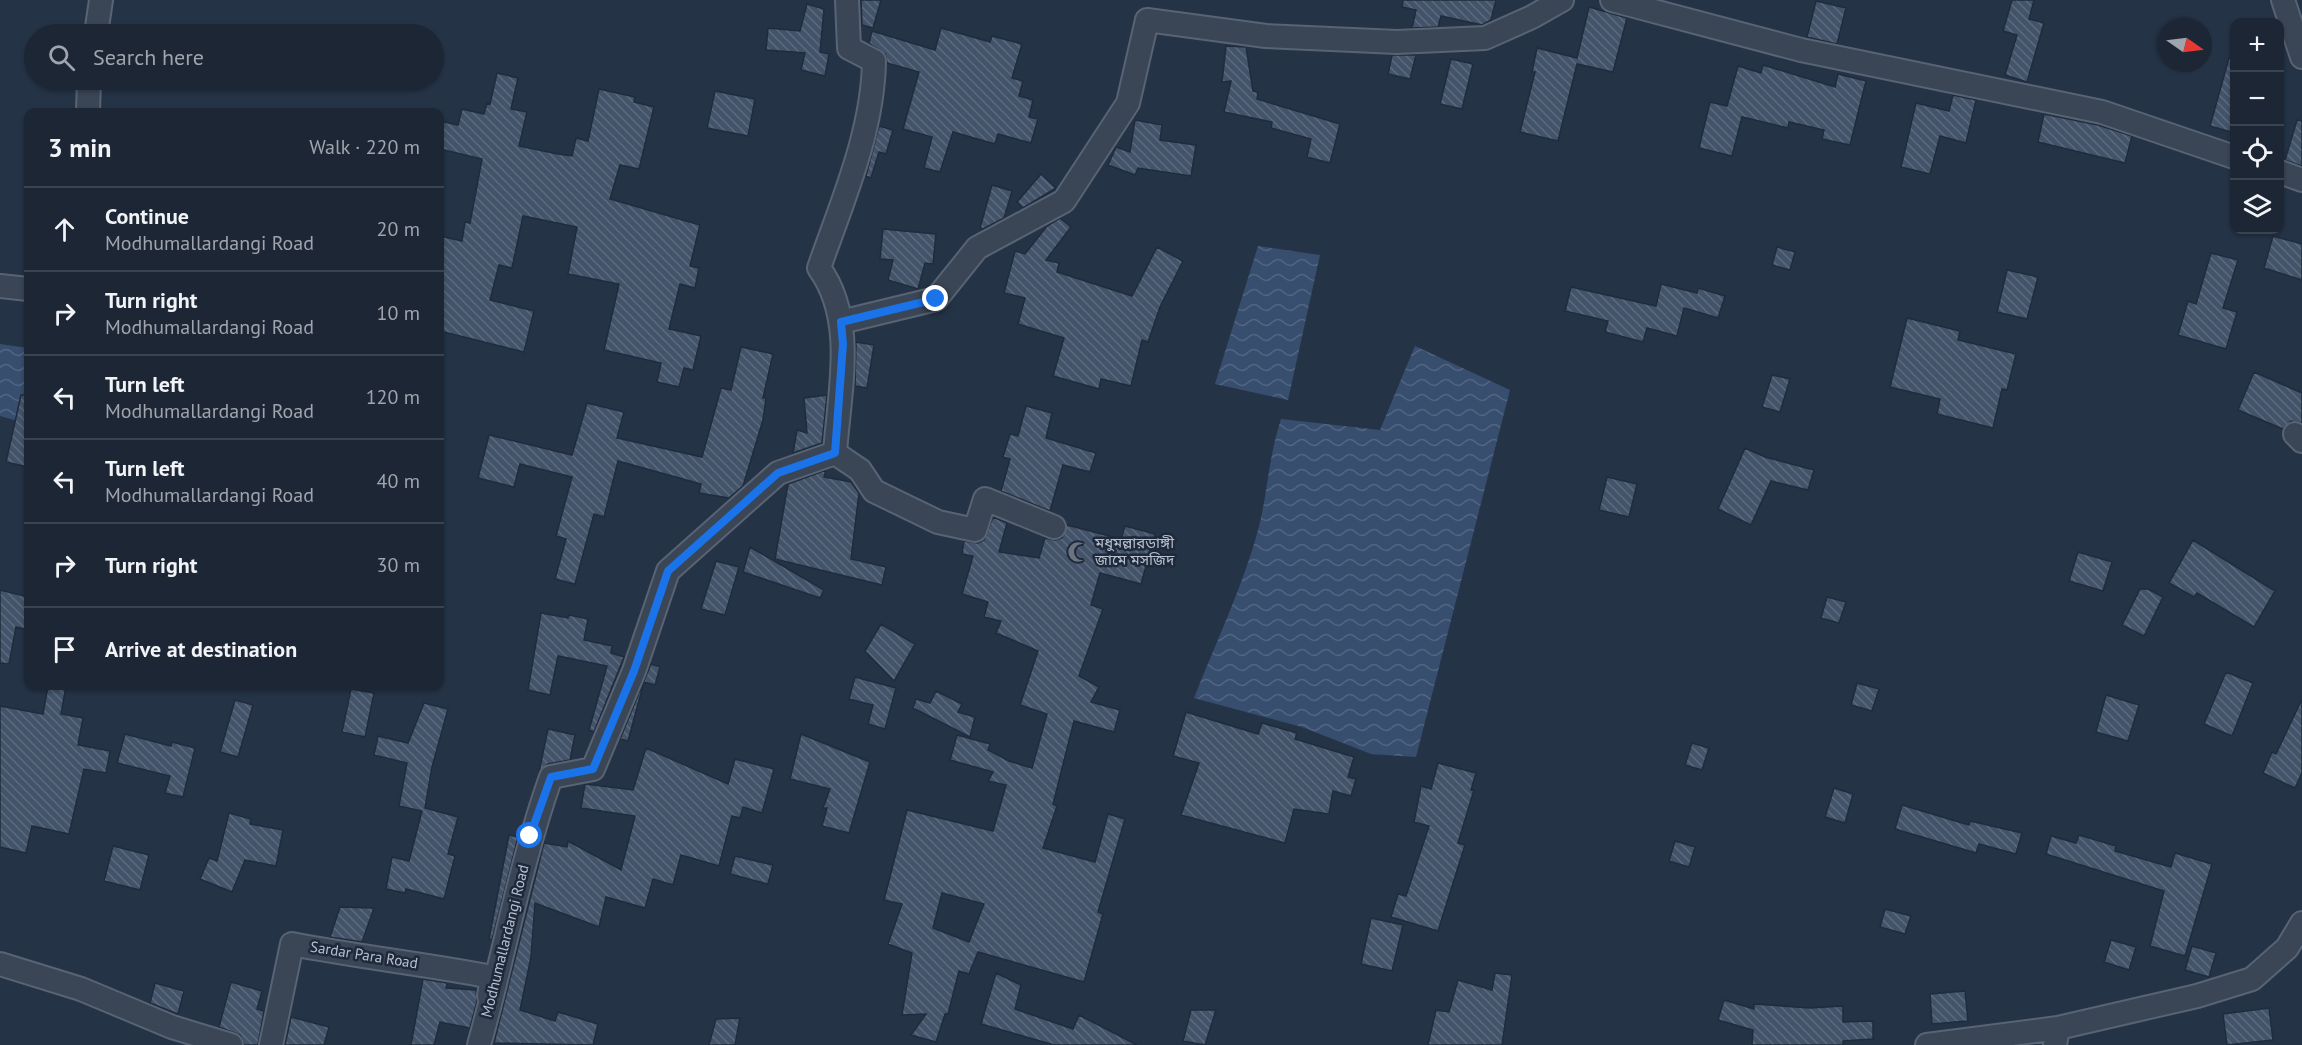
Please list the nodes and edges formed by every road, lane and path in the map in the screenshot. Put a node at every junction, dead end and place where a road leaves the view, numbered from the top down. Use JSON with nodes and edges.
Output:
{"nodes":[{"id":1,"x":101,"y":0,"type":"edge"},
{"id":2,"x":848,"y":0,"type":"edge"},
{"id":3,"x":1562,"y":0,"type":"edge"},
{"id":4,"x":1612,"y":0,"type":"edge"},
{"id":5,"x":2283,"y":0,"type":"edge"},
{"id":6,"x":97,"y":24,"type":"edge"},
{"id":7,"x":2302,"y":57,"type":"edge"},
{"id":8,"x":89,"y":90,"type":"edge"},
{"id":9,"x":88,"y":108,"type":"edge"},
{"id":10,"x":2230,"y":155,"type":"edge"},
{"id":11,"x":2284,"y":173,"type":"edge"},
{"id":12,"x":2302,"y":180,"type":"edge"},
{"id":13,"x":0,"y":286,"type":"edge"},
{"id":14,"x":24,"y":289,"type":"edge"},
{"id":15,"x":841,"y":322,"type":"junction"},
{"id":16,"x":835,"y":453,"type":"junction"},
{"id":17,"x":1054,"y":526,"type":"dead end"},
{"id":18,"x":2302,"y":923,"type":"edge"},
{"id":19,"x":0,"y":964,"type":"edge"},
{"id":20,"x":486,"y":1021,"type":"junction"},
{"id":21,"x":2057,"y":1037,"type":"edge"},
{"id":22,"x":231,"y":1045,"type":"edge"},
{"id":23,"x":271,"y":1045,"type":"edge"},
{"id":24,"x":479,"y":1045,"type":"edge"},
{"id":25,"x":1927,"y":1045,"type":"edge"}],
"edges":[{"from":1,"to":6,"type":"street"},
{"from":2,"to":15,"type":"street"},
{"from":3,"to":15,"type":"street"},
{"from":4,"to":10,"type":"street"},
{"from":5,"to":7,"type":"street"},
{"from":8,"to":9,"type":"street"},
{"from":11,"to":12,"type":"street"},
{"from":13,"to":14,"type":"street"},
{"from":15,"to":16,"type":"street"},
{"from":16,"to":17,"type":"street"},
{"from":16,"to":20,"type":"street","name":"Modhumallardangi Road"},
{"from":18,"to":21,"type":"street"},
{"from":19,"to":22,"type":"street"},
{"from":20,"to":23,"type":"street","name":"Sardar Para Road"},
{"from":20,"to":24,"type":"street","name":"Modhumallardangi Road"},
{"from":21,"to":25,"type":"street"}]}
